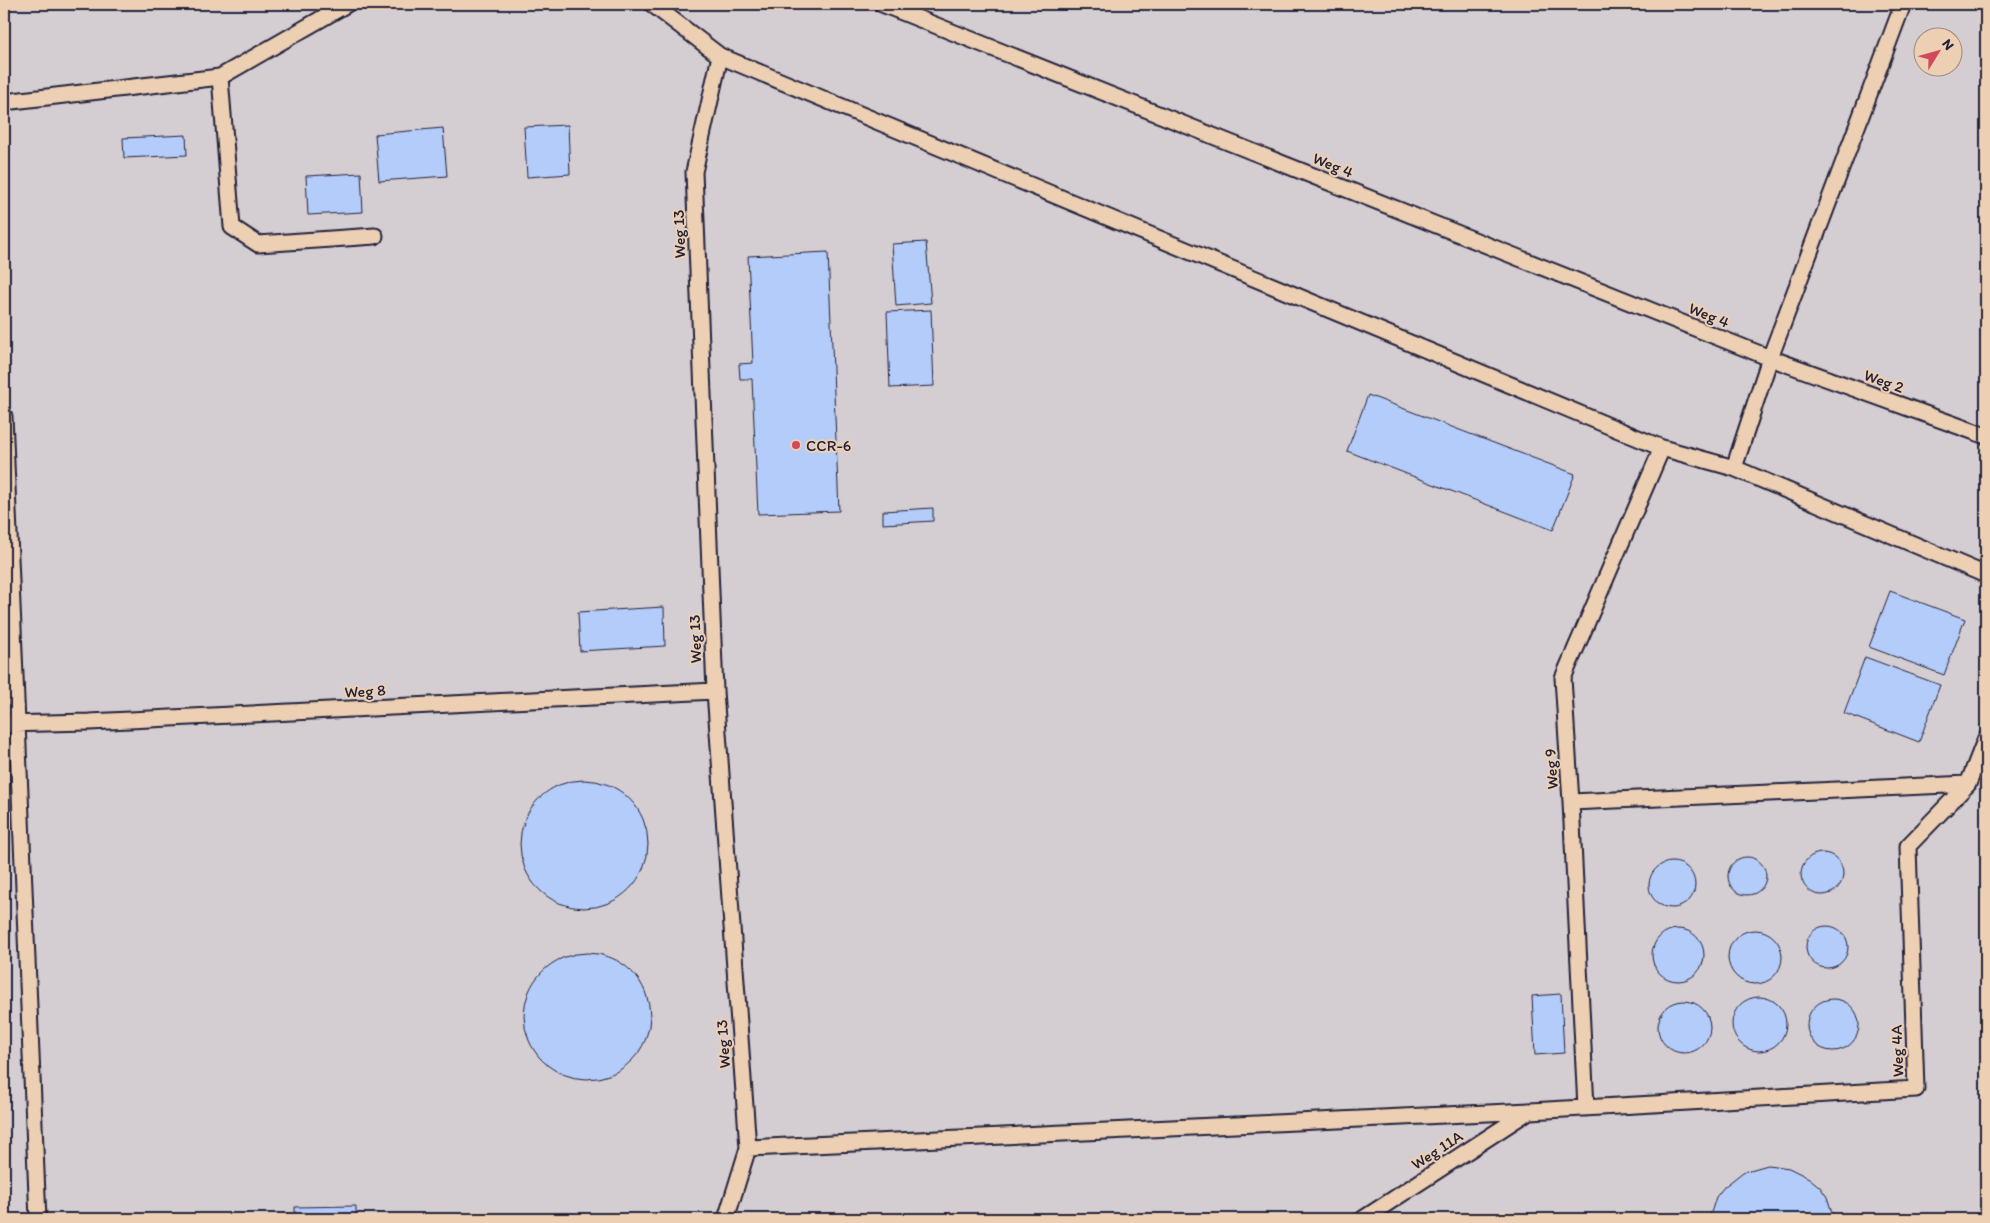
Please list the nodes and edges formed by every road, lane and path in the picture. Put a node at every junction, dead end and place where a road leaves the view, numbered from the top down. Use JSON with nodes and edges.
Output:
{"nodes":[{"id":1,"x":347,"y":4,"type":"edge"},
{"id":2,"x":652,"y":4,"type":"edge"},
{"id":3,"x":882,"y":4,"type":"edge"},
{"id":4,"x":1903,"y":4,"type":"edge"},
{"id":5,"x":720,"y":56,"type":"junction"},
{"id":6,"x":220,"y":77,"type":"junction"},
{"id":7,"x":4,"y":102,"type":"edge"},
{"id":8,"x":375,"y":236,"type":"dead end"},
{"id":9,"x":1770,"y":358,"type":"junction"},
{"id":10,"x":4,"y":416,"type":"edge"},
{"id":11,"x":1986,"y":436,"type":"edge"},
{"id":12,"x":1662,"y":448,"type":"junction"},
{"id":13,"x":1734,"y":468,"type":"junction"},
{"id":14,"x":1986,"y":575,"type":"edge"},
{"id":15,"x":715,"y":691,"type":"junction"},
{"id":16,"x":10,"y":723,"type":"edge"},
{"id":17,"x":1986,"y":738,"type":"edge"},
{"id":18,"x":1968,"y":784,"type":"junction"},
{"id":19,"x":1571,"y":802,"type":"junction"},
{"id":20,"x":1586,"y":1108,"type":"junction"},
{"id":21,"x":1530,"y":1111,"type":"junction"},
{"id":22,"x":748,"y":1148,"type":"junction"},
{"id":23,"x":38,"y":1219,"type":"edge"},
{"id":24,"x":726,"y":1219,"type":"edge"},
{"id":25,"x":1363,"y":1219,"type":"edge"}],
"edges":[{"from":1,"to":6,"type":"lane"},
{"from":2,"to":5,"type":"lane"},
{"from":3,"to":9,"type":"lane","name":"Weg 4"},
{"from":4,"to":9,"type":"lane"},
{"from":5,"to":12,"type":"lane"},
{"from":5,"to":15,"type":"lane","name":"Weg 13"},
{"from":6,"to":7,"type":"lane"},
{"from":6,"to":8,"type":"lane"},
{"from":9,"to":11,"type":"lane","name":"Weg 2"},
{"from":9,"to":13,"type":"lane"},
{"from":10,"to":16,"type":"lane"},
{"from":12,"to":13,"type":"lane"},
{"from":12,"to":19,"type":"lane","name":"Weg 9"},
{"from":13,"to":14,"type":"lane"},
{"from":15,"to":16,"type":"lane","name":"Weg 8"},
{"from":15,"to":22,"type":"lane","name":"Weg 13"},
{"from":16,"to":23,"type":"lane"},
{"from":17,"to":18,"type":"lane","name":"Weg 4A"},
{"from":18,"to":19,"type":"lane"},
{"from":18,"to":20,"type":"lane","name":"Weg 4A"},
{"from":19,"to":20,"type":"lane","name":"Weg 9"},
{"from":20,"to":21,"type":"lane"},
{"from":21,"to":22,"type":"lane"},
{"from":21,"to":25,"type":"lane","name":"Weg 11A"},
{"from":22,"to":24,"type":"lane","name":"Weg 13"}]}
